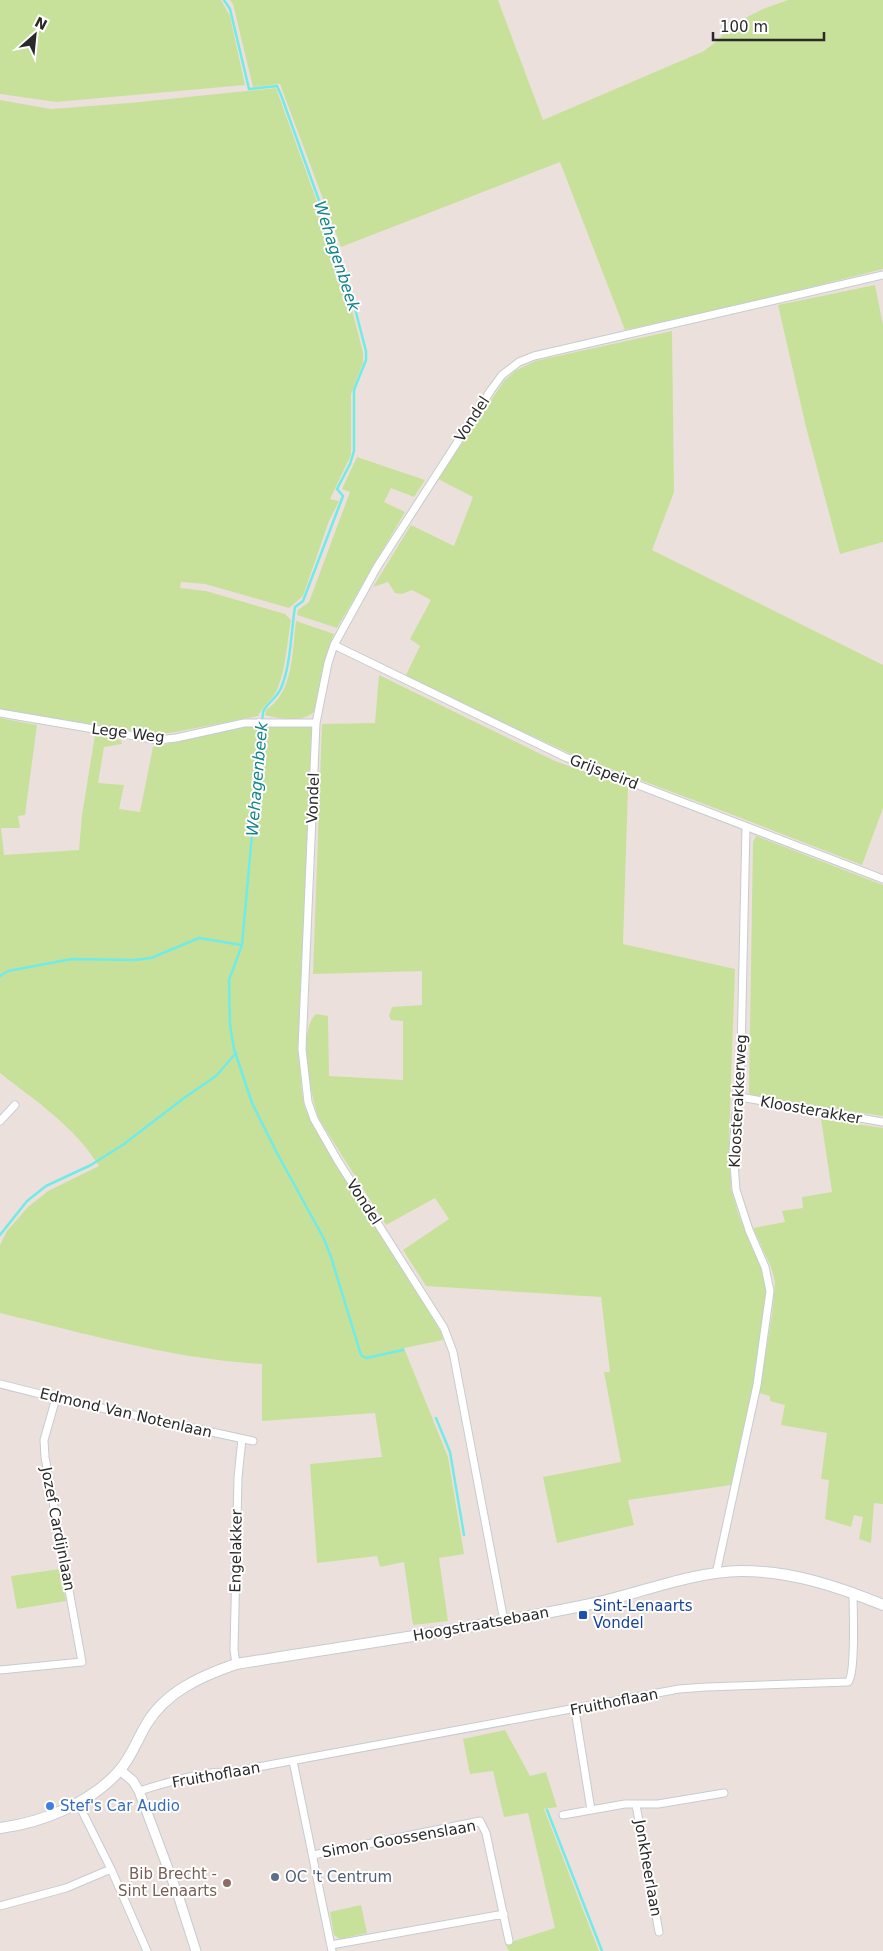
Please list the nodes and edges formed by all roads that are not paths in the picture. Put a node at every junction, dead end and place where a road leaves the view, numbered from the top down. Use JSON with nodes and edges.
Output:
{"nodes":[{"id":1,"x":883,"y":275,"type":"edge"},
{"id":2,"x":334,"y":645,"type":"junction"},
{"id":3,"x":0,"y":713,"type":"edge"},
{"id":4,"x":316,"y":723,"type":"junction"},
{"id":5,"x":746,"y":827,"type":"junction"},
{"id":6,"x":883,"y":879,"type":"edge"},
{"id":7,"x":740,"y":1097,"type":"junction"},
{"id":8,"x":15,"y":1105,"type":"dead end"},
{"id":9,"x":0,"y":1121,"type":"edge"},
{"id":10,"x":883,"y":1122,"type":"edge"},
{"id":11,"x":0,"y":1384,"type":"edge"},
{"id":12,"x":56,"y":1398,"type":"junction"},
{"id":13,"x":242,"y":1439,"type":"junction"},
{"id":14,"x":253,"y":1441,"type":"dead end"},
{"id":15,"x":716,"y":1574,"type":"junction"},
{"id":16,"x":853,"y":1593,"type":"junction"},
{"id":17,"x":883,"y":1605,"type":"edge"},
{"id":18,"x":504,"y":1621,"type":"junction"},
{"id":19,"x":236,"y":1664,"type":"junction"},
{"id":20,"x":0,"y":1670,"type":"edge"},
{"id":21,"x":575,"y":1710,"type":"junction"},
{"id":22,"x":293,"y":1761,"type":"junction"},
{"id":23,"x":120,"y":1770,"type":"junction"},
{"id":24,"x":139,"y":1791,"type":"junction"},
{"id":25,"x":724,"y":1792,"type":"dead end"},
{"id":26,"x":78,"y":1803,"type":"junction"},
{"id":27,"x":636,"y":1805,"type":"junction"},
{"id":28,"x":591,"y":1810,"type":"junction"},
{"id":29,"x":563,"y":1815,"type":"dead end"},
{"id":30,"x":0,"y":1828,"type":"edge"},
{"id":31,"x":313,"y":1855,"type":"junction"},
{"id":32,"x":111,"y":1869,"type":"junction"},
{"id":33,"x":0,"y":1906,"type":"edge"},
{"id":34,"x":504,"y":1914,"type":"junction"},
{"id":35,"x":659,"y":1932,"type":"dead end"},
{"id":36,"x":509,"y":1941,"type":"dead end"},
{"id":37,"x":332,"y":1948,"type":"edge"},
{"id":38,"x":147,"y":1951,"type":"edge"},
{"id":39,"x":196,"y":1951,"type":"edge"}],
"edges":[{"from":1,"to":2,"type":"street","name":"Vondel"},
{"from":2,"to":4,"type":"street","name":"Vondel"},
{"from":2,"to":5,"type":"street","name":"Grijspeird"},
{"from":3,"to":4,"type":"street","name":"Lege Weg"},
{"from":4,"to":18,"type":"street","name":"Vondel"},
{"from":5,"to":6,"type":"street","name":"Grijspeird"},
{"from":5,"to":7,"type":"street","name":"Kloosterakkerweg"},
{"from":7,"to":10,"type":"street","name":"Kloosterakker"},
{"from":7,"to":15,"type":"street","name":"Kloosterakkerweg"},
{"from":8,"to":9,"type":"street"},
{"from":11,"to":12,"type":"street","name":"Edmond Van Notenlaan"},
{"from":12,"to":13,"type":"street","name":"Edmond Van Notenlaan"},
{"from":12,"to":20,"type":"street","name":"Jozef Cardijnlaan"},
{"from":13,"to":14,"type":"street","name":"Edmond Van Notenlaan"},
{"from":13,"to":19,"type":"street","name":"Engelakker"},
{"from":15,"to":16,"type":"main road","name":"Hoogstraatsebaan"},
{"from":15,"to":18,"type":"main road","name":"Hoogstraatsebaan"},
{"from":16,"to":17,"type":"main road","name":"Hoogstraatsebaan"},
{"from":16,"to":21,"type":"street","name":"Fruithoflaan"},
{"from":18,"to":19,"type":"main road","name":"Hoogstraatsebaan"},
{"from":19,"to":23,"type":"main road","name":"Hoogstraatsebaan"},
{"from":21,"to":22,"type":"street","name":"Fruithoflaan"},
{"from":21,"to":28,"type":"street"},
{"from":22,"to":24,"type":"street","name":"Fruithoflaan"},
{"from":22,"to":31,"type":"street"},
{"from":23,"to":24,"type":"street"},
{"from":23,"to":26,"type":"main road","name":"Hoogstraatsebaan"},
{"from":24,"to":39,"type":"street"},
{"from":25,"to":27,"type":"street"},
{"from":26,"to":30,"type":"main road","name":"Hoogstraatsebaan"},
{"from":26,"to":32,"type":"street"},
{"from":27,"to":28,"type":"street"},
{"from":27,"to":35,"type":"street","name":"Jonkheerlaan"},
{"from":28,"to":29,"type":"street"},
{"from":31,"to":34,"type":"street","name":"Simon Goossenslaan"},
{"from":31,"to":37,"type":"street"},
{"from":32,"to":33,"type":"street"},
{"from":32,"to":38,"type":"street"},
{"from":34,"to":36,"type":"street","name":"Simon Goossenslaan"},
{"from":34,"to":37,"type":"street"}]}
